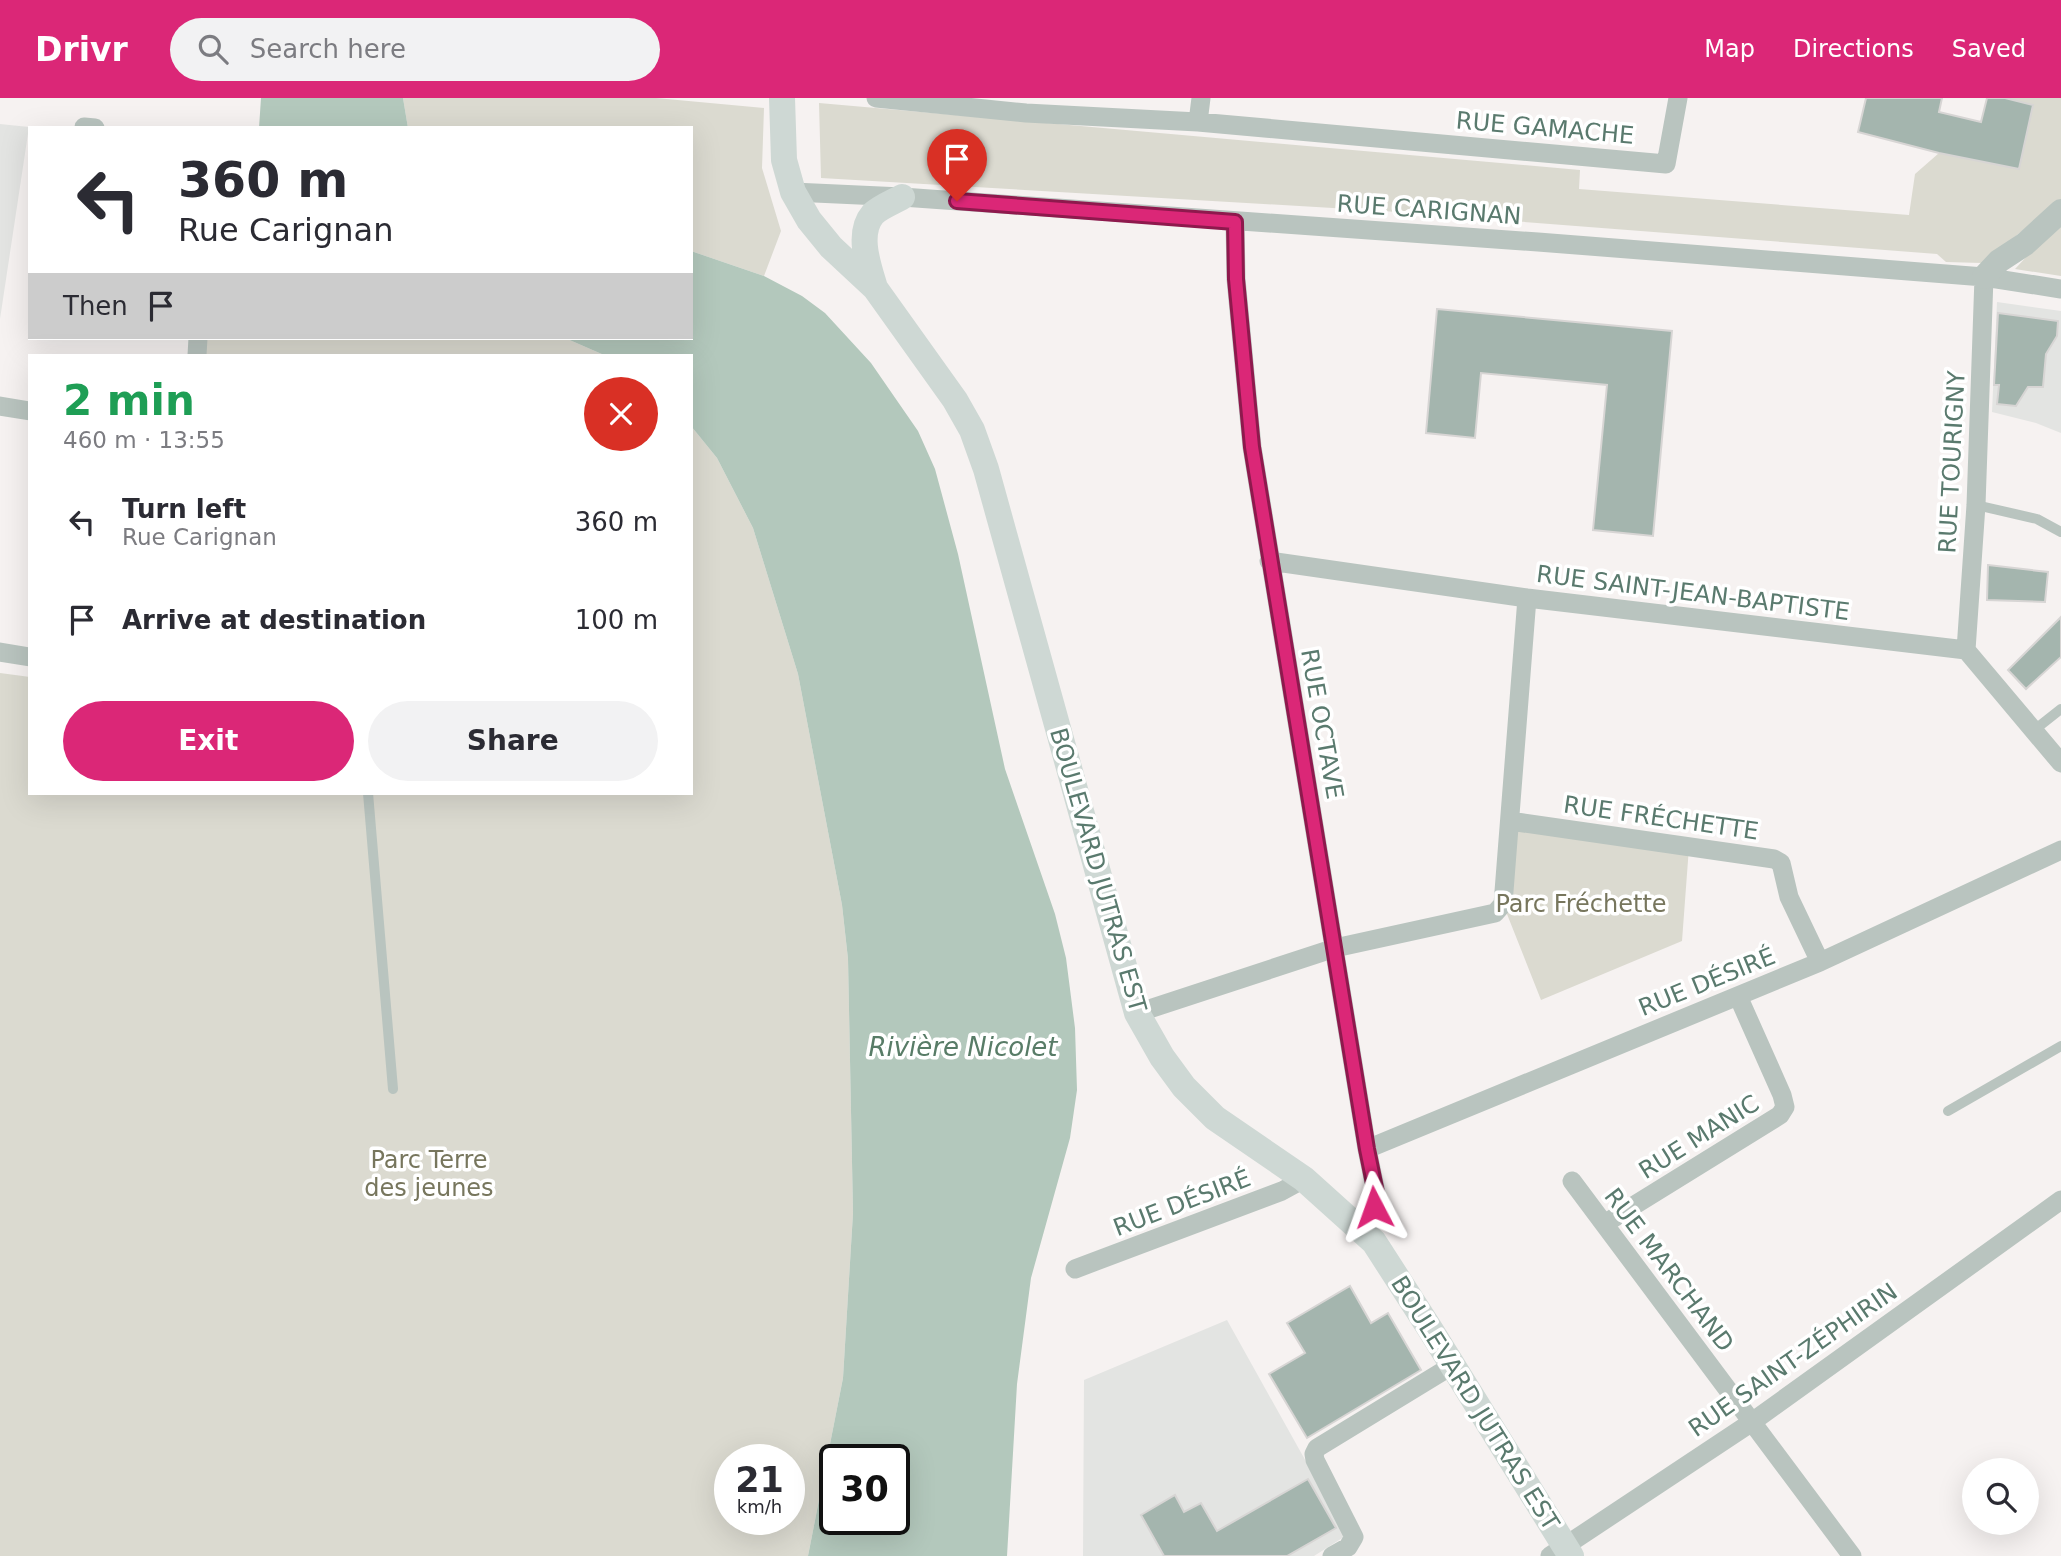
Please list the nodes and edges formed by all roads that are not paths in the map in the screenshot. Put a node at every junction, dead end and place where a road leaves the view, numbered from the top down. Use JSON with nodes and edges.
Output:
{"nodes":[{"id":1,"x":782,"y":98,"type":"edge"},
{"id":2,"x":876,"y":98,"type":"edge"},
{"id":3,"x":1201,"y":98,"type":"edge"},
{"id":4,"x":1678,"y":98,"type":"edge"},
{"id":5,"x":1027,"y":105,"type":"edge"},
{"id":6,"x":1198,"y":122,"type":"junction"},
{"id":7,"x":793,"y":192,"type":"junction"},
{"id":8,"x":902,"y":197,"type":"junction"},
{"id":9,"x":2061,"y":211,"type":"edge"},
{"id":10,"x":1235,"y":222,"type":"junction"},
{"id":11,"x":1984,"y":277,"type":"junction"},
{"id":12,"x":875,"y":288,"type":"junction"},
{"id":13,"x":2061,"y":289,"type":"edge"},
{"id":14,"x":0,"y":406,"type":"edge"},
{"id":15,"x":28,"y":411,"type":"edge"},
{"id":16,"x":1976,"y":505,"type":"junction"},
{"id":17,"x":2061,"y":532,"type":"edge"},
{"id":18,"x":1269,"y":561,"type":"junction"},
{"id":19,"x":1527,"y":598,"type":"junction"},
{"id":20,"x":1966,"y":650,"type":"junction"},
{"id":21,"x":0,"y":652,"type":"edge"},
{"id":22,"x":28,"y":657,"type":"edge"},
{"id":23,"x":2061,"y":709,"type":"edge"},
{"id":24,"x":2033,"y":731,"type":"junction"},
{"id":25,"x":2061,"y":763,"type":"edge"},
{"id":26,"x":368,"y":795,"type":"edge"},
{"id":27,"x":1510,"y":821,"type":"junction"},
{"id":28,"x":2061,"y":850,"type":"edge"},
{"id":29,"x":1335,"y":948,"type":"junction"},
{"id":30,"x":1820,"y":962,"type":"junction"},
{"id":31,"x":1738,"y":996,"type":"junction"},
{"id":32,"x":1137,"y":1013,"type":"junction"},
{"id":33,"x":2061,"y":1046,"type":"edge"},
{"id":34,"x":393,"y":1089,"type":"dead end"},
{"id":35,"x":1948,"y":1111,"type":"dead end"},
{"id":36,"x":1367,"y":1149,"type":"junction"},
{"id":37,"x":1304,"y":1179,"type":"junction"},
{"id":38,"x":1572,"y":1181,"type":"dead end"},
{"id":39,"x":2061,"y":1199,"type":"edge"},
{"id":40,"x":1604,"y":1224,"type":"junction"},
{"id":41,"x":1360,"y":1228,"type":"junction"},
{"id":42,"x":1075,"y":1269,"type":"dead end"},
{"id":43,"x":1453,"y":1365,"type":"junction"},
{"id":44,"x":1752,"y":1422,"type":"junction"},
{"id":45,"x":1562,"y":1553,"type":"edge"},
{"id":46,"x":1332,"y":1556,"type":"edge"},
{"id":47,"x":1852,"y":1556,"type":"edge"}],
"edges":[{"from":1,"to":7,"type":"main road","name":"BOULEVARD JUTRAS EST"},
{"from":2,"to":5,"type":"street","name":"RUE GAMACHE"},
{"from":3,"to":6,"type":"street"},
{"from":4,"to":6,"type":"street","name":"RUE GAMACHE"},
{"from":5,"to":6,"type":"street","name":"RUE GAMACHE"},
{"from":7,"to":8,"type":"street","name":"RUE CARIGNAN"},
{"from":7,"to":12,"type":"main road","name":"BOULEVARD JUTRAS EST"},
{"from":8,"to":10,"type":"street","name":"RUE CARIGNAN"},
{"from":8,"to":12,"type":"main road"},
{"from":9,"to":11,"type":"street"},
{"from":10,"to":11,"type":"street","name":"RUE CARIGNAN"},
{"from":10,"to":18,"type":"street","name":"RUE OCTAVE"},
{"from":11,"to":13,"type":"street","name":"RUE CARIGNAN"},
{"from":11,"to":16,"type":"street","name":"RUE TOURIGNY"},
{"from":12,"to":32,"type":"main road","name":"BOULEVARD JUTRAS EST"},
{"from":14,"to":15,"type":"street"},
{"from":16,"to":17,"type":"lane"},
{"from":16,"to":20,"type":"street","name":"RUE TOURIGNY"},
{"from":18,"to":19,"type":"street","name":"RUE SAINT-JEAN-BAPTISTE"},
{"from":18,"to":29,"type":"street","name":"RUE OCTAVE"},
{"from":19,"to":20,"type":"street","name":"RUE SAINT-JEAN-BAPTISTE"},
{"from":19,"to":27,"type":"street"},
{"from":20,"to":24,"type":"street"},
{"from":21,"to":22,"type":"street"},
{"from":23,"to":24,"type":"lane"},
{"from":24,"to":25,"type":"street"},
{"from":26,"to":34,"type":"lane"},
{"from":27,"to":29,"type":"street"},
{"from":27,"to":30,"type":"street","name":"RUE FRÉCHETTE"},
{"from":28,"to":30,"type":"street","name":"RUE DÉSIRÉ"},
{"from":29,"to":32,"type":"street"},
{"from":29,"to":36,"type":"street","name":"RUE OCTAVE"},
{"from":30,"to":31,"type":"street","name":"RUE DÉSIRÉ"},
{"from":31,"to":36,"type":"street","name":"RUE DÉSIRÉ"},
{"from":31,"to":40,"type":"street","name":"RUE MANIC"},
{"from":32,"to":37,"type":"main road","name":"BOULEVARD JUTRAS EST"},
{"from":33,"to":35,"type":"lane"},
{"from":36,"to":41,"type":"street","name":"RUE OCTAVE"},
{"from":37,"to":41,"type":"main road","name":"BOULEVARD JUTRAS EST"},
{"from":37,"to":42,"type":"street","name":"RUE DÉSIRÉ"},
{"from":38,"to":40,"type":"street","name":"RUE MARCHAND"},
{"from":39,"to":44,"type":"street","name":"RUE SAINT-ZÉPHIRIN"},
{"from":40,"to":44,"type":"street","name":"RUE MARCHAND"},
{"from":41,"to":43,"type":"main road","name":"BOULEVARD JUTRAS EST"},
{"from":43,"to":45,"type":"main road","name":"BOULEVARD JUTRAS EST"},
{"from":43,"to":46,"type":"street"},
{"from":44,"to":45,"type":"street","name":"RUE SAINT-ZÉPHIRIN"},
{"from":44,"to":47,"type":"street","name":"RUE MARCHAND"}]}
